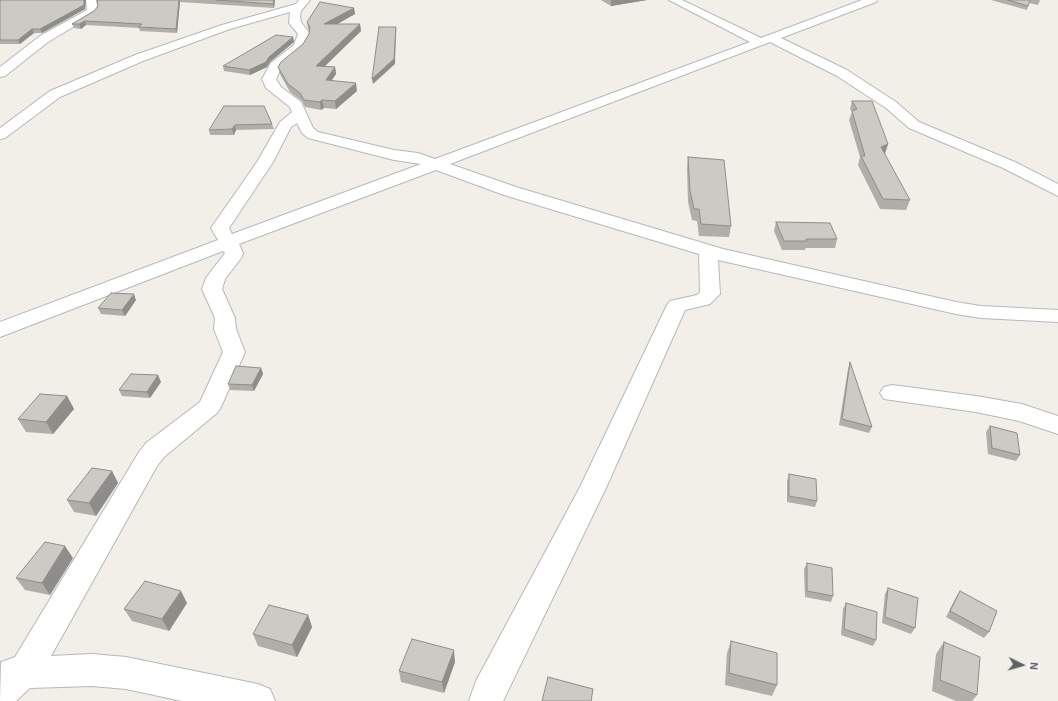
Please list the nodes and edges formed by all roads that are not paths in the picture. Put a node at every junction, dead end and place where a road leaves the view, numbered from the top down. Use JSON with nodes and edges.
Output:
{"nodes":[{"id":1,"x":91,"y":0,"type":"edge"},
{"id":2,"x":674,"y":0,"type":"edge"},
{"id":3,"x":872,"y":0,"type":"edge"},
{"id":4,"x":302,"y":3,"type":"edge"},
{"id":5,"x":765,"y":40,"type":"junction"},
{"id":6,"x":0,"y":73,"type":"edge"},
{"id":7,"x":300,"y":113,"type":"junction"},
{"id":8,"x":0,"y":135,"type":"edge"},
{"id":9,"x":436,"y":164,"type":"junction"},
{"id":10,"x":1058,"y":191,"type":"edge"},
{"id":11,"x":229,"y":242,"type":"junction"},
{"id":12,"x":708,"y":251,"type":"junction"},
{"id":13,"x":1058,"y":316,"type":"edge"},
{"id":14,"x":0,"y":330,"type":"edge"},
{"id":15,"x":892,"y":393,"type":"dead end"},
{"id":16,"x":1058,"y":425,"type":"edge"},
{"id":17,"x":12,"y":673,"type":"edge"},
{"id":18,"x":0,"y":693,"type":"edge"},
{"id":19,"x":258,"y":701,"type":"edge"},
{"id":20,"x":486,"y":701,"type":"edge"}],
"edges":[{"from":1,"to":6,"type":"street"},
{"from":2,"to":5,"type":"street"},
{"from":3,"to":5,"type":"street"},
{"from":4,"to":7,"type":"street"},
{"from":4,"to":8,"type":"street"},
{"from":5,"to":9,"type":"street"},
{"from":5,"to":10,"type":"street"},
{"from":7,"to":9,"type":"street"},
{"from":7,"to":11,"type":"street"},
{"from":9,"to":11,"type":"street"},
{"from":9,"to":12,"type":"street"},
{"from":11,"to":14,"type":"street"},
{"from":11,"to":17,"type":"street"},
{"from":12,"to":13,"type":"street"},
{"from":12,"to":20,"type":"street"},
{"from":15,"to":16,"type":"street"},
{"from":17,"to":18,"type":"street"},
{"from":17,"to":19,"type":"street"}]}
